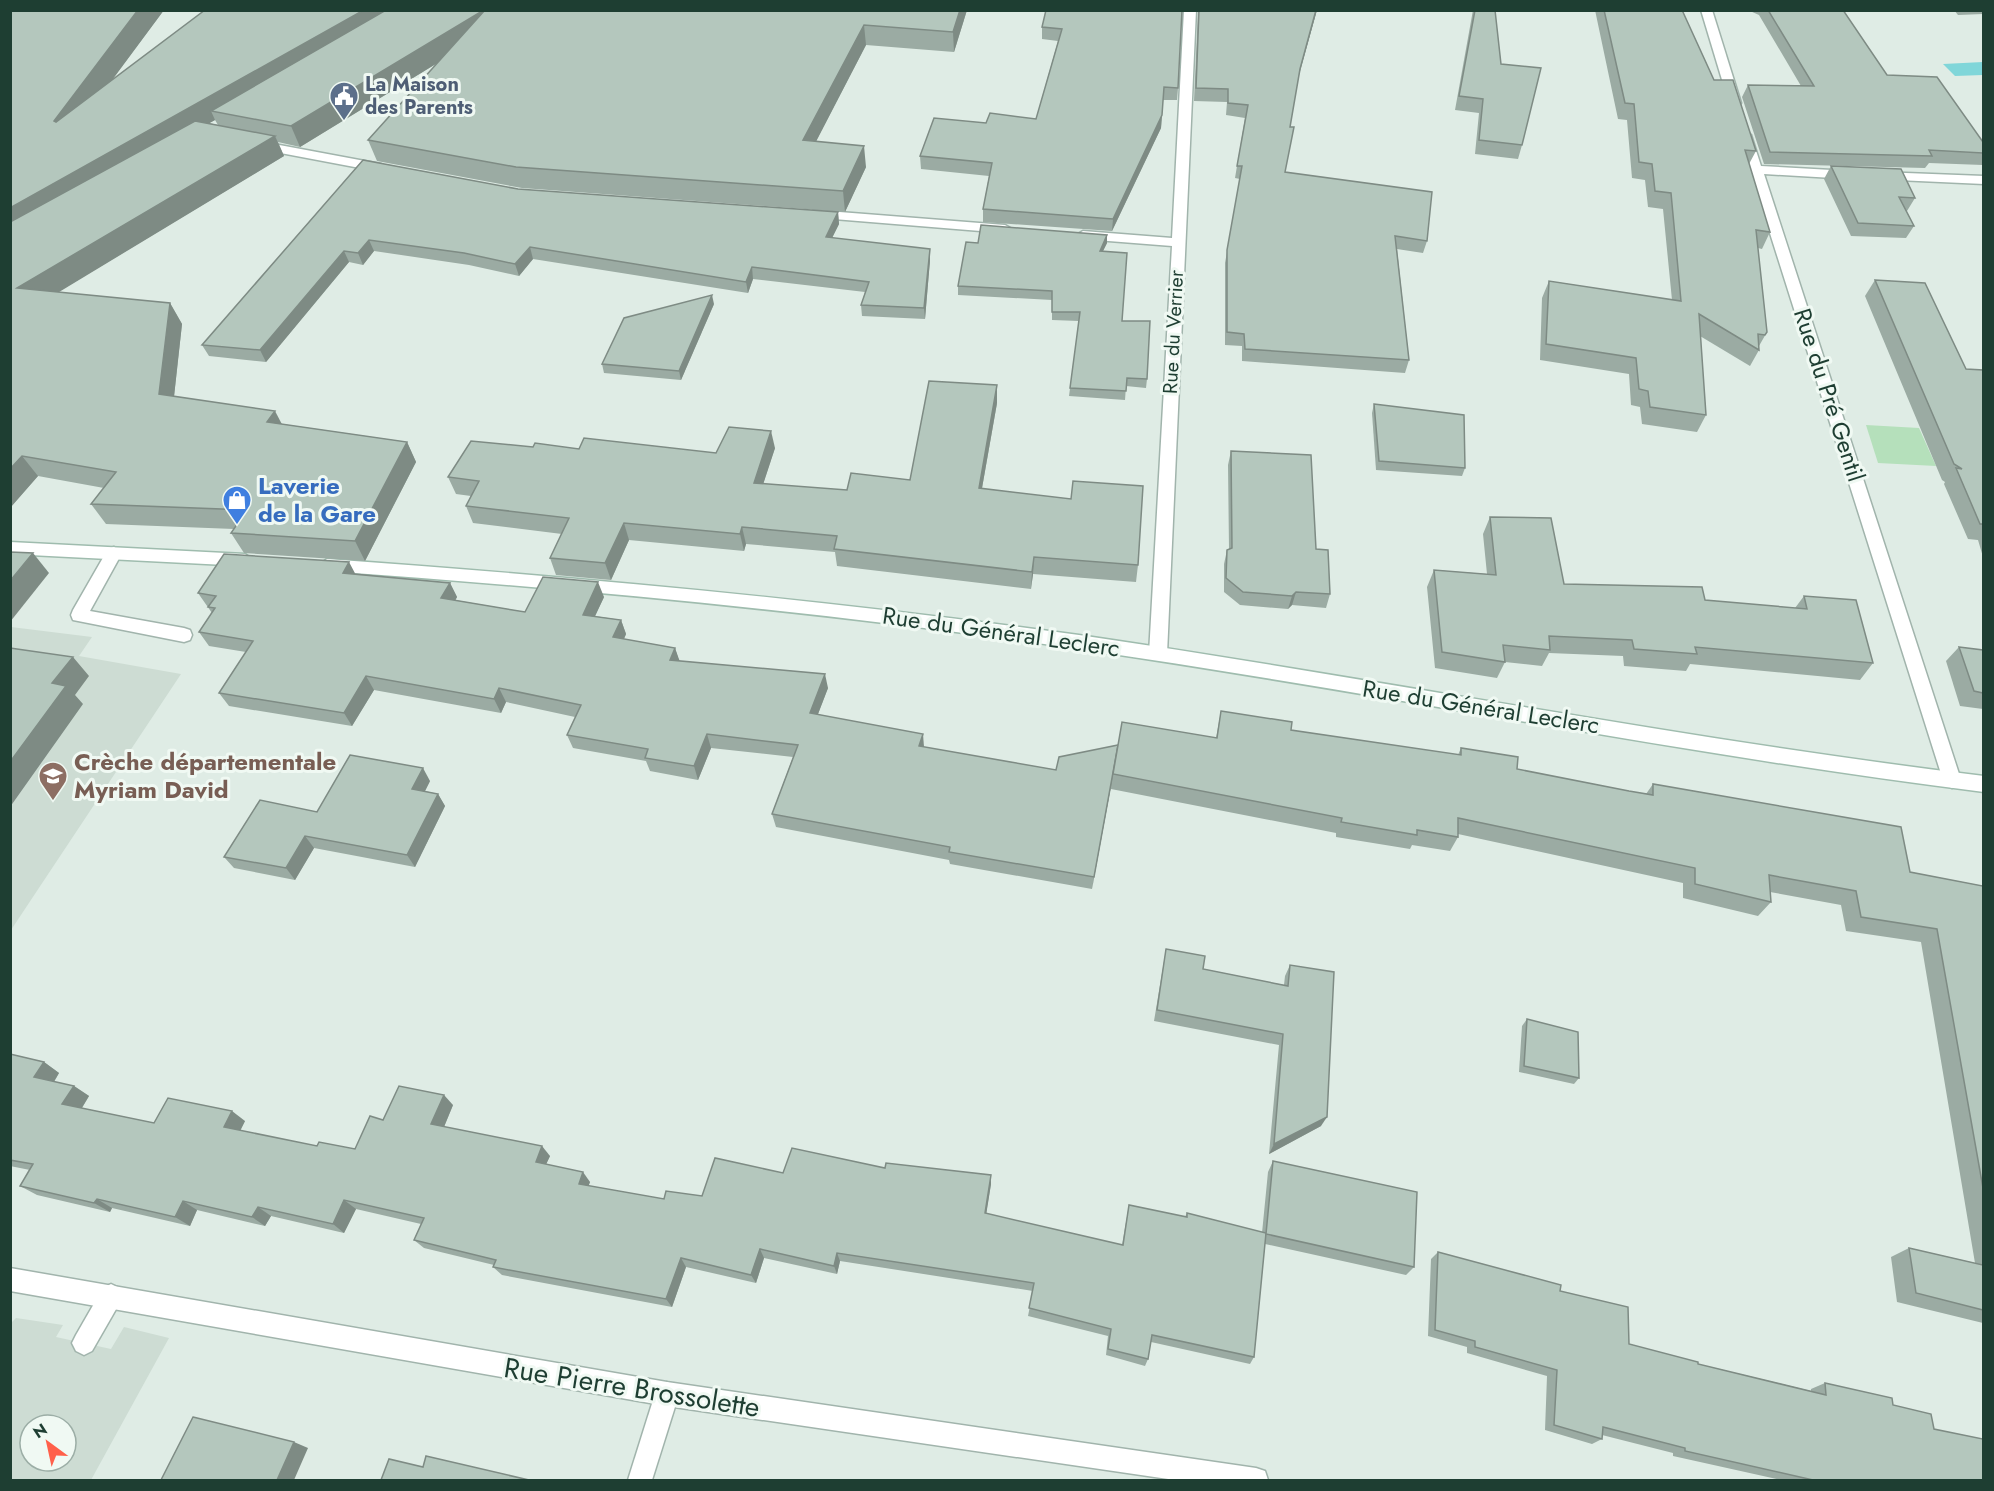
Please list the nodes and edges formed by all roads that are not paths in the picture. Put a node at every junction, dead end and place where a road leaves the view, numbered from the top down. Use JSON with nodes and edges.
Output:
{"nodes":[{"id":1,"x":1190,"y":10,"type":"edge"},
{"id":2,"x":1706,"y":10,"type":"edge"},
{"id":3,"x":246,"y":142,"type":"edge"},
{"id":4,"x":394,"y":170,"type":"edge"},
{"id":5,"x":1756,"y":170,"type":"junction"},
{"id":6,"x":1983,"y":180,"type":"edge"},
{"id":7,"x":797,"y":213,"type":"edge"},
{"id":8,"x":1023,"y":231,"type":"edge"},
{"id":9,"x":1071,"y":234,"type":"edge"},
{"id":10,"x":1177,"y":242,"type":"junction"},
{"id":11,"x":10,"y":548,"type":"edge"},
{"id":12,"x":114,"y":553,"type":"junction"},
{"id":13,"x":258,"y":560,"type":"edge"},
{"id":14,"x":315,"y":564,"type":"edge"},
{"id":15,"x":184,"y":635,"type":"dead end"},
{"id":16,"x":1158,"y":654,"type":"junction"},
{"id":17,"x":1952,"y":780,"type":"junction"},
{"id":18,"x":1983,"y":784,"type":"edge"},
{"id":19,"x":10,"y":1279,"type":"edge"},
{"id":20,"x":111,"y":1296,"type":"junction"},
{"id":21,"x":84,"y":1343,"type":"dead end"},
{"id":22,"x":667,"y":1395,"type":"junction"},
{"id":23,"x":640,"y":1480,"type":"edge"},
{"id":24,"x":1256,"y":1480,"type":"edge"}],
"edges":[{"from":1,"to":10,"type":"street","name":"Rue du Verrier"},
{"from":2,"to":5,"type":"street","name":"Rue du Pré Gentil"},
{"from":3,"to":4,"type":"street"},
{"from":5,"to":6,"type":"street"},
{"from":5,"to":17,"type":"street","name":"Rue du Pré Gentil"},
{"from":7,"to":8,"type":"street"},
{"from":9,"to":10,"type":"street"},
{"from":10,"to":16,"type":"street","name":"Rue du Verrier"},
{"from":11,"to":12,"type":"street"},
{"from":12,"to":13,"type":"street"},
{"from":12,"to":15,"type":"street"},
{"from":14,"to":16,"type":"street","name":"Rue du Général Leclerc"},
{"from":16,"to":17,"type":"street","name":"Rue du Général Leclerc"},
{"from":17,"to":18,"type":"street","name":"Rue du Général Leclerc"},
{"from":19,"to":20,"type":"street","name":"Rue Pierre Brossolette"},
{"from":20,"to":21,"type":"street"},
{"from":20,"to":22,"type":"street","name":"Rue Pierre Brossolette"},
{"from":22,"to":23,"type":"street"},
{"from":22,"to":24,"type":"street","name":"Rue Pierre Brossolette"}]}
